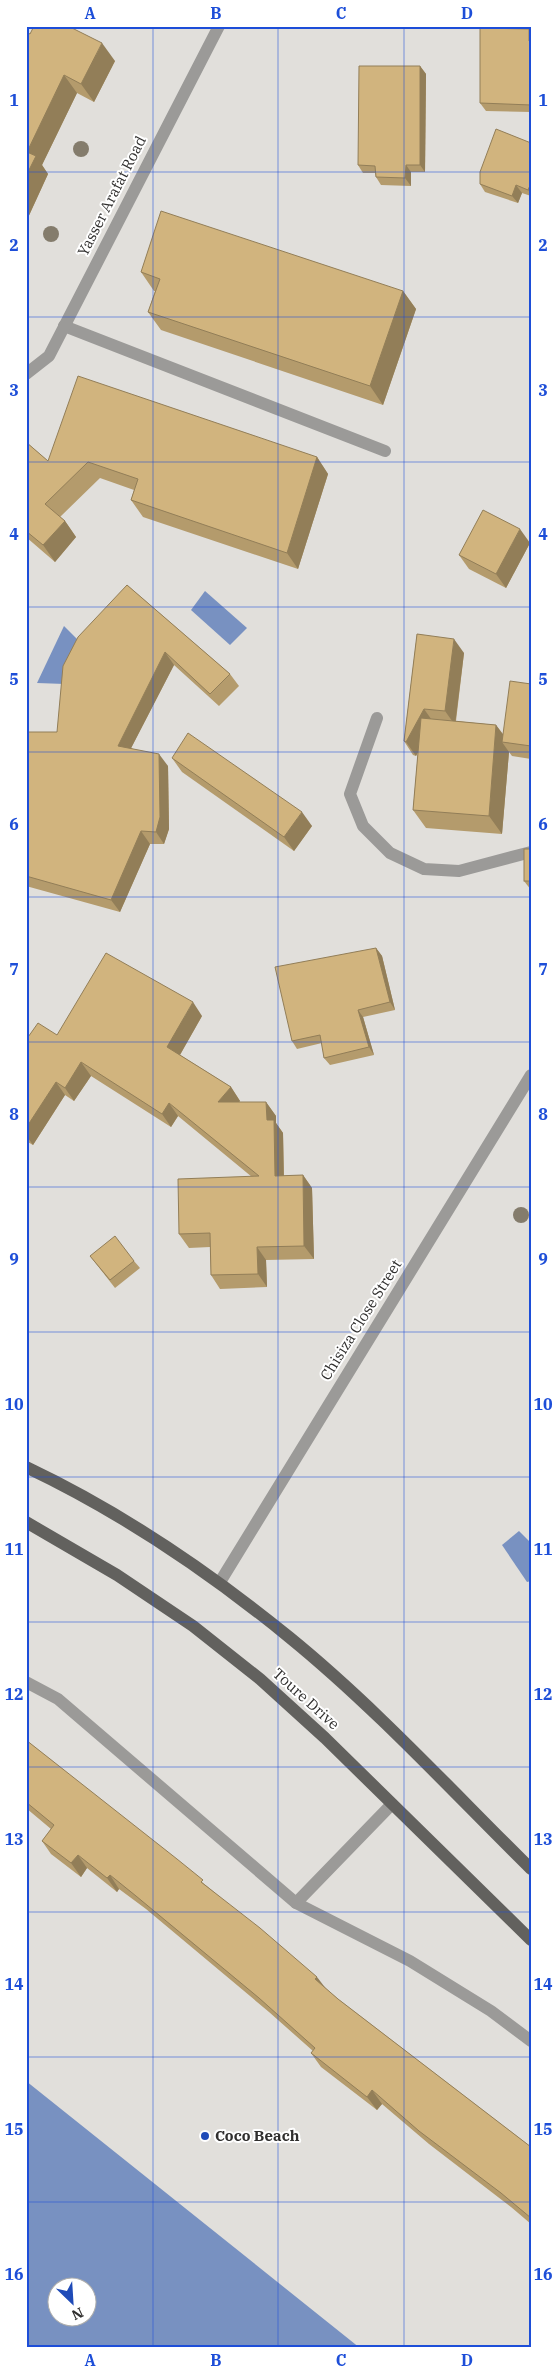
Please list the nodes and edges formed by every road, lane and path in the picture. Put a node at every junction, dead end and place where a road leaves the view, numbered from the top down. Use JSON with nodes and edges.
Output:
{"nodes":[{"id":1,"x":219,"y":26,"type":"edge"},
{"id":2,"x":64,"y":326,"type":"junction"},
{"id":3,"x":26,"y":374,"type":"edge"},
{"id":4,"x":385,"y":451,"type":"dead end"},
{"id":5,"x":377,"y":718,"type":"dead end"},
{"id":6,"x":531,"y":852,"type":"edge"},
{"id":7,"x":531,"y":1075,"type":"edge"},
{"id":8,"x":26,"y":1467,"type":"edge"},
{"id":9,"x":26,"y":1522,"type":"edge"},
{"id":10,"x":220,"y":1582,"type":"junction"},
{"id":11,"x":26,"y":1682,"type":"edge"},
{"id":12,"x":392,"y":1804,"type":"junction"},
{"id":13,"x":531,"y":1869,"type":"edge"},
{"id":14,"x":296,"y":1903,"type":"junction"},
{"id":15,"x":531,"y":1940,"type":"edge"},
{"id":16,"x":531,"y":2041,"type":"edge"}],
"edges":[{"from":1,"to":2,"type":"street","name":"Yasser Arafat Road"},
{"from":2,"to":3,"type":"street","name":"Yasser Arafat Road"},
{"from":2,"to":4,"type":"street"},
{"from":5,"to":6,"type":"street"},
{"from":7,"to":10,"type":"street","name":"Chisiza Close Street"},
{"from":8,"to":10,"type":"main road"},
{"from":9,"to":12,"type":"main road","name":"Toure Drive"},
{"from":10,"to":13,"type":"main road"},
{"from":11,"to":14,"type":"street"},
{"from":12,"to":14,"type":"street"},
{"from":12,"to":15,"type":"main road","name":"Toure Drive"},
{"from":14,"to":16,"type":"street"}]}
